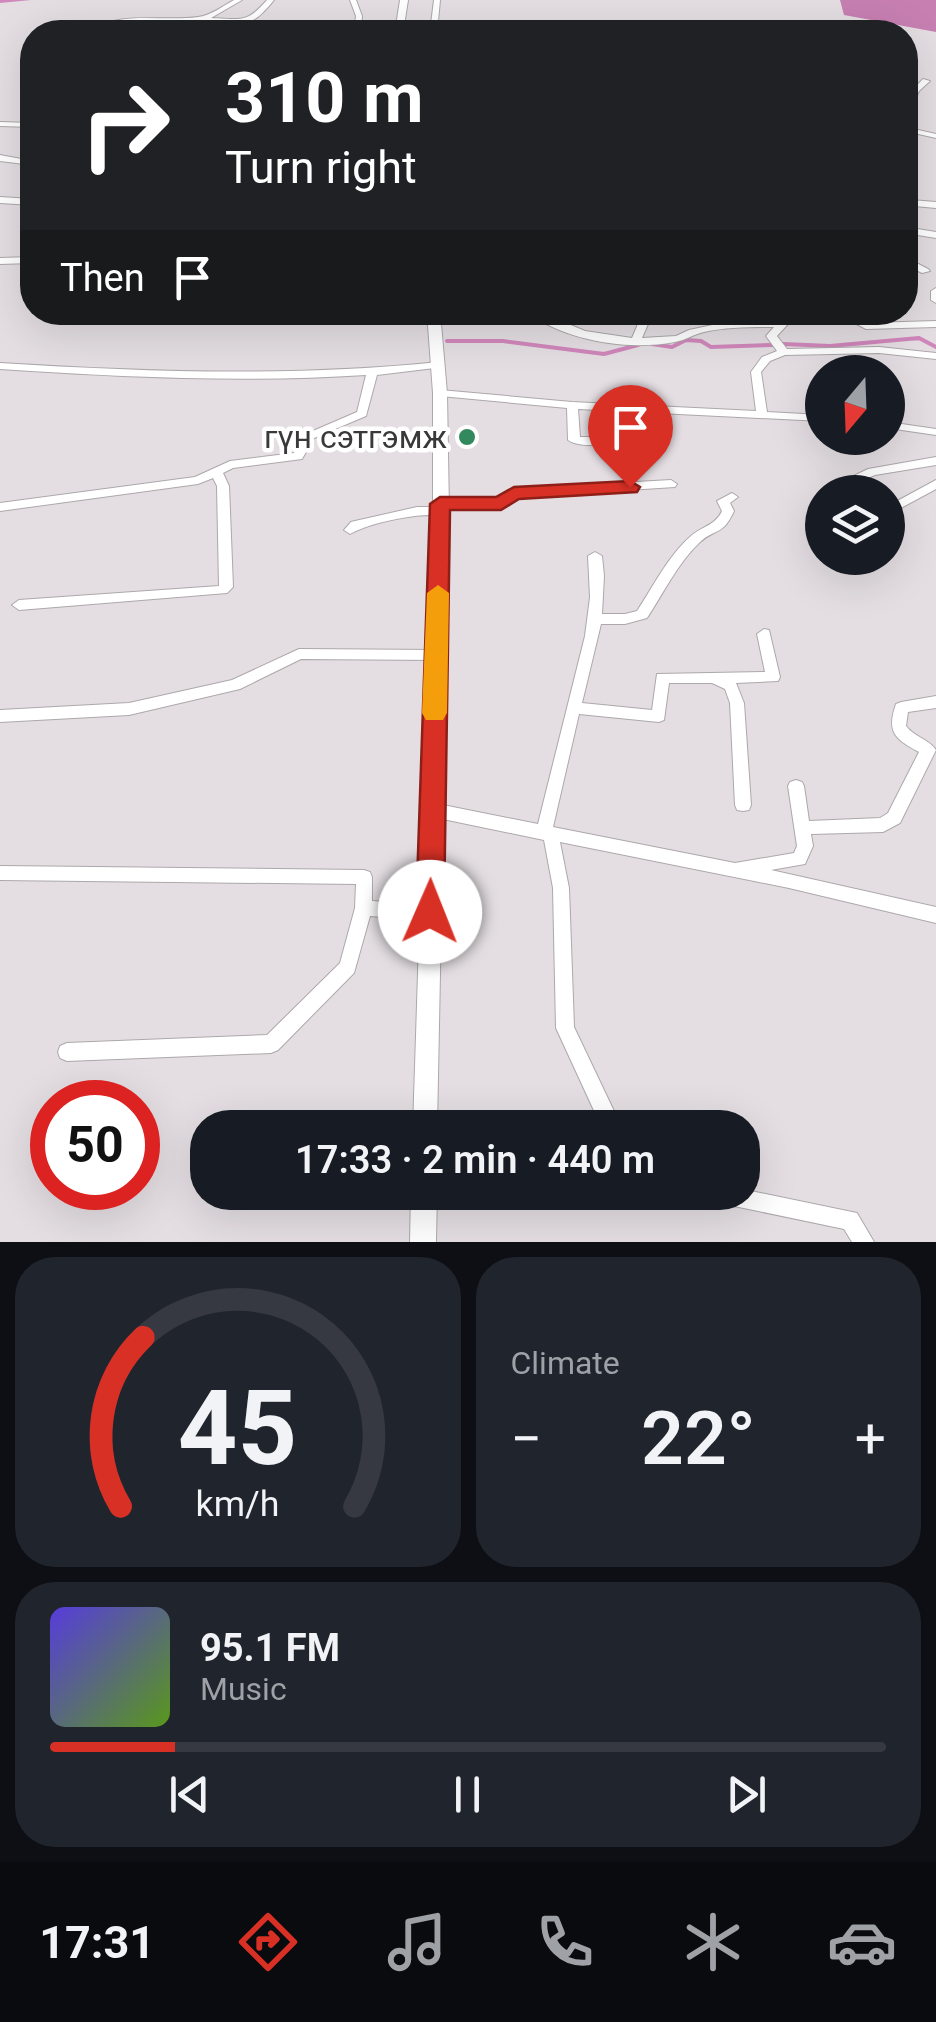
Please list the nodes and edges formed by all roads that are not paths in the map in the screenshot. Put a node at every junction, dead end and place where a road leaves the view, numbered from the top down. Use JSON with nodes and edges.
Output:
{"nodes":[{"id":1,"x":238,"y":0,"type":"edge"},
{"id":2,"x":271,"y":0,"type":"edge"},
{"id":3,"x":198,"y":19,"type":"junction"},
{"id":4,"x":179,"y":20,"type":"edge"},
{"id":5,"x":222,"y":20,"type":"edge"},
{"id":6,"x":250,"y":20,"type":"edge"},
{"id":7,"x":926,"y":81,"type":"dead end"},
{"id":8,"x":918,"y":89,"type":"edge"},
{"id":9,"x":918,"y":267,"type":"edge"},
{"id":10,"x":925,"y":271,"type":"dead end"},
{"id":11,"x":936,"y":291,"type":"edge"},
{"id":12,"x":936,"y":300,"type":"edge"},
{"id":13,"x":435,"y":325,"type":"edge"},
{"id":14,"x":554,"y":325,"type":"edge"},
{"id":15,"x":644,"y":325,"type":"edge"},
{"id":16,"x":764,"y":325,"type":"edge"},
{"id":17,"x":781,"y":325,"type":"edge"},
{"id":18,"x":864,"y":325,"type":"edge"},
{"id":19,"x":901,"y":325,"type":"edge"},
{"id":20,"x":636,"y":340,"type":"junction"},
{"id":21,"x":438,"y":349,"type":"junction"},
{"id":22,"x":784,"y":352,"type":"junction"},
{"id":23,"x":936,"y":356,"type":"edge"},
{"id":24,"x":1,"y":368,"type":"edge"},
{"id":25,"x":372,"y":374,"type":"junction"},
{"id":26,"x":440,"y":393,"type":"junction"},
{"id":27,"x":572,"y":404,"type":"junction"},
{"id":28,"x":762,"y":415,"type":"junction"},
{"id":29,"x":805,"y":417,"type":"edge"},
{"id":30,"x":905,"y":427,"type":"edge"},
{"id":31,"x":936,"y":432,"type":"edge"},
{"id":32,"x":600,"y":441,"type":"dead end"},
{"id":33,"x":936,"y":461,"type":"edge"},
{"id":34,"x":216,"y":471,"type":"junction"},
{"id":35,"x":865,"y":475,"type":"edge"},
{"id":36,"x":672,"y":484,"type":"dead end"},
{"id":37,"x":936,"y":484,"type":"edge"},
{"id":38,"x":732,"y":497,"type":"dead end"},
{"id":39,"x":905,"y":501,"type":"edge"},
{"id":40,"x":0,"y":507,"type":"edge"},
{"id":41,"x":440,"y":508,"type":"junction"},
{"id":42,"x":350,"y":530,"type":"dead end"},
{"id":43,"x":595,"y":556,"type":"dead end"},
{"id":44,"x":19,"y":606,"type":"dead end"},
{"id":45,"x":595,"y":619,"type":"junction"},
{"id":46,"x":764,"y":634,"type":"dead end"},
{"id":47,"x":436,"y":654,"type":"junction"},
{"id":48,"x":713,"y":678,"type":"junction"},
{"id":49,"x":936,"y":702,"type":"edge"},
{"id":50,"x":575,"y":708,"type":"junction"},
{"id":51,"x":0,"y":716,"type":"edge"},
{"id":52,"x":796,"y":786,"type":"dead end"},
{"id":53,"x":743,"y":805,"type":"dead end"},
{"id":54,"x":432,"y":810,"type":"junction"},
{"id":55,"x":803,"y":828,"type":"junction"},
{"id":56,"x":547,"y":835,"type":"junction"},
{"id":57,"x":732,"y":870,"type":"junction"},
{"id":58,"x":0,"y":873,"type":"edge"},
{"id":59,"x":364,"y":908,"type":"junction"},
{"id":60,"x":430,"y":912,"type":"junction"},
{"id":61,"x":936,"y":915,"type":"edge"},
{"id":62,"x":67,"y":1052,"type":"dead end"},
{"id":63,"x":425,"y":1110,"type":"edge"},
{"id":64,"x":604,"y":1110,"type":"edge"},
{"id":65,"x":760,"y":1203,"type":"edge"},
{"id":66,"x":423,"y":1210,"type":"edge"},
{"id":67,"x":422,"y":1242,"type":"edge"},
{"id":68,"x":864,"y":1242,"type":"edge"}],
"edges":[{"from":1,"to":3,"type":"street"},
{"from":2,"to":6,"type":"street"},
{"from":3,"to":4,"type":"street"},
{"from":3,"to":5,"type":"street"},
{"from":7,"to":8,"type":"street"},
{"from":9,"to":10,"type":"street"},
{"from":11,"to":12,"type":"street"},
{"from":13,"to":21,"type":"main road"},
{"from":14,"to":20,"type":"street"},
{"from":15,"to":20,"type":"street"},
{"from":16,"to":20,"type":"street"},
{"from":17,"to":22,"type":"street"},
{"from":18,"to":19,"type":"street"},
{"from":21,"to":25,"type":"street"},
{"from":21,"to":26,"type":"main road"},
{"from":22,"to":23,"type":"street"},
{"from":22,"to":28,"type":"street"},
{"from":24,"to":25,"type":"street"},
{"from":25,"to":34,"type":"street"},
{"from":26,"to":27,"type":"street"},
{"from":26,"to":41,"type":"main road"},
{"from":27,"to":28,"type":"street"},
{"from":27,"to":32,"type":"street"},
{"from":28,"to":29,"type":"street"},
{"from":30,"to":31,"type":"street"},
{"from":33,"to":35,"type":"street"},
{"from":34,"to":40,"type":"street"},
{"from":34,"to":44,"type":"street"},
{"from":36,"to":41,"type":"street"},
{"from":37,"to":39,"type":"street"},
{"from":38,"to":45,"type":"street"},
{"from":41,"to":42,"type":"street"},
{"from":41,"to":47,"type":"main road"},
{"from":43,"to":45,"type":"street"},
{"from":45,"to":50,"type":"street"},
{"from":46,"to":48,"type":"street"},
{"from":47,"to":51,"type":"street"},
{"from":47,"to":54,"type":"main road"},
{"from":48,"to":50,"type":"street"},
{"from":48,"to":53,"type":"street"},
{"from":49,"to":55,"type":"street"},
{"from":50,"to":56,"type":"street"},
{"from":52,"to":55,"type":"street"},
{"from":54,"to":56,"type":"street"},
{"from":54,"to":60,"type":"main road"},
{"from":55,"to":57,"type":"street"},
{"from":56,"to":57,"type":"street"},
{"from":56,"to":64,"type":"street"},
{"from":57,"to":61,"type":"street"},
{"from":58,"to":59,"type":"street"},
{"from":59,"to":60,"type":"street"},
{"from":59,"to":62,"type":"street"},
{"from":60,"to":63,"type":"main road"},
{"from":65,"to":68,"type":"street"},
{"from":66,"to":67,"type":"main road"}]}
